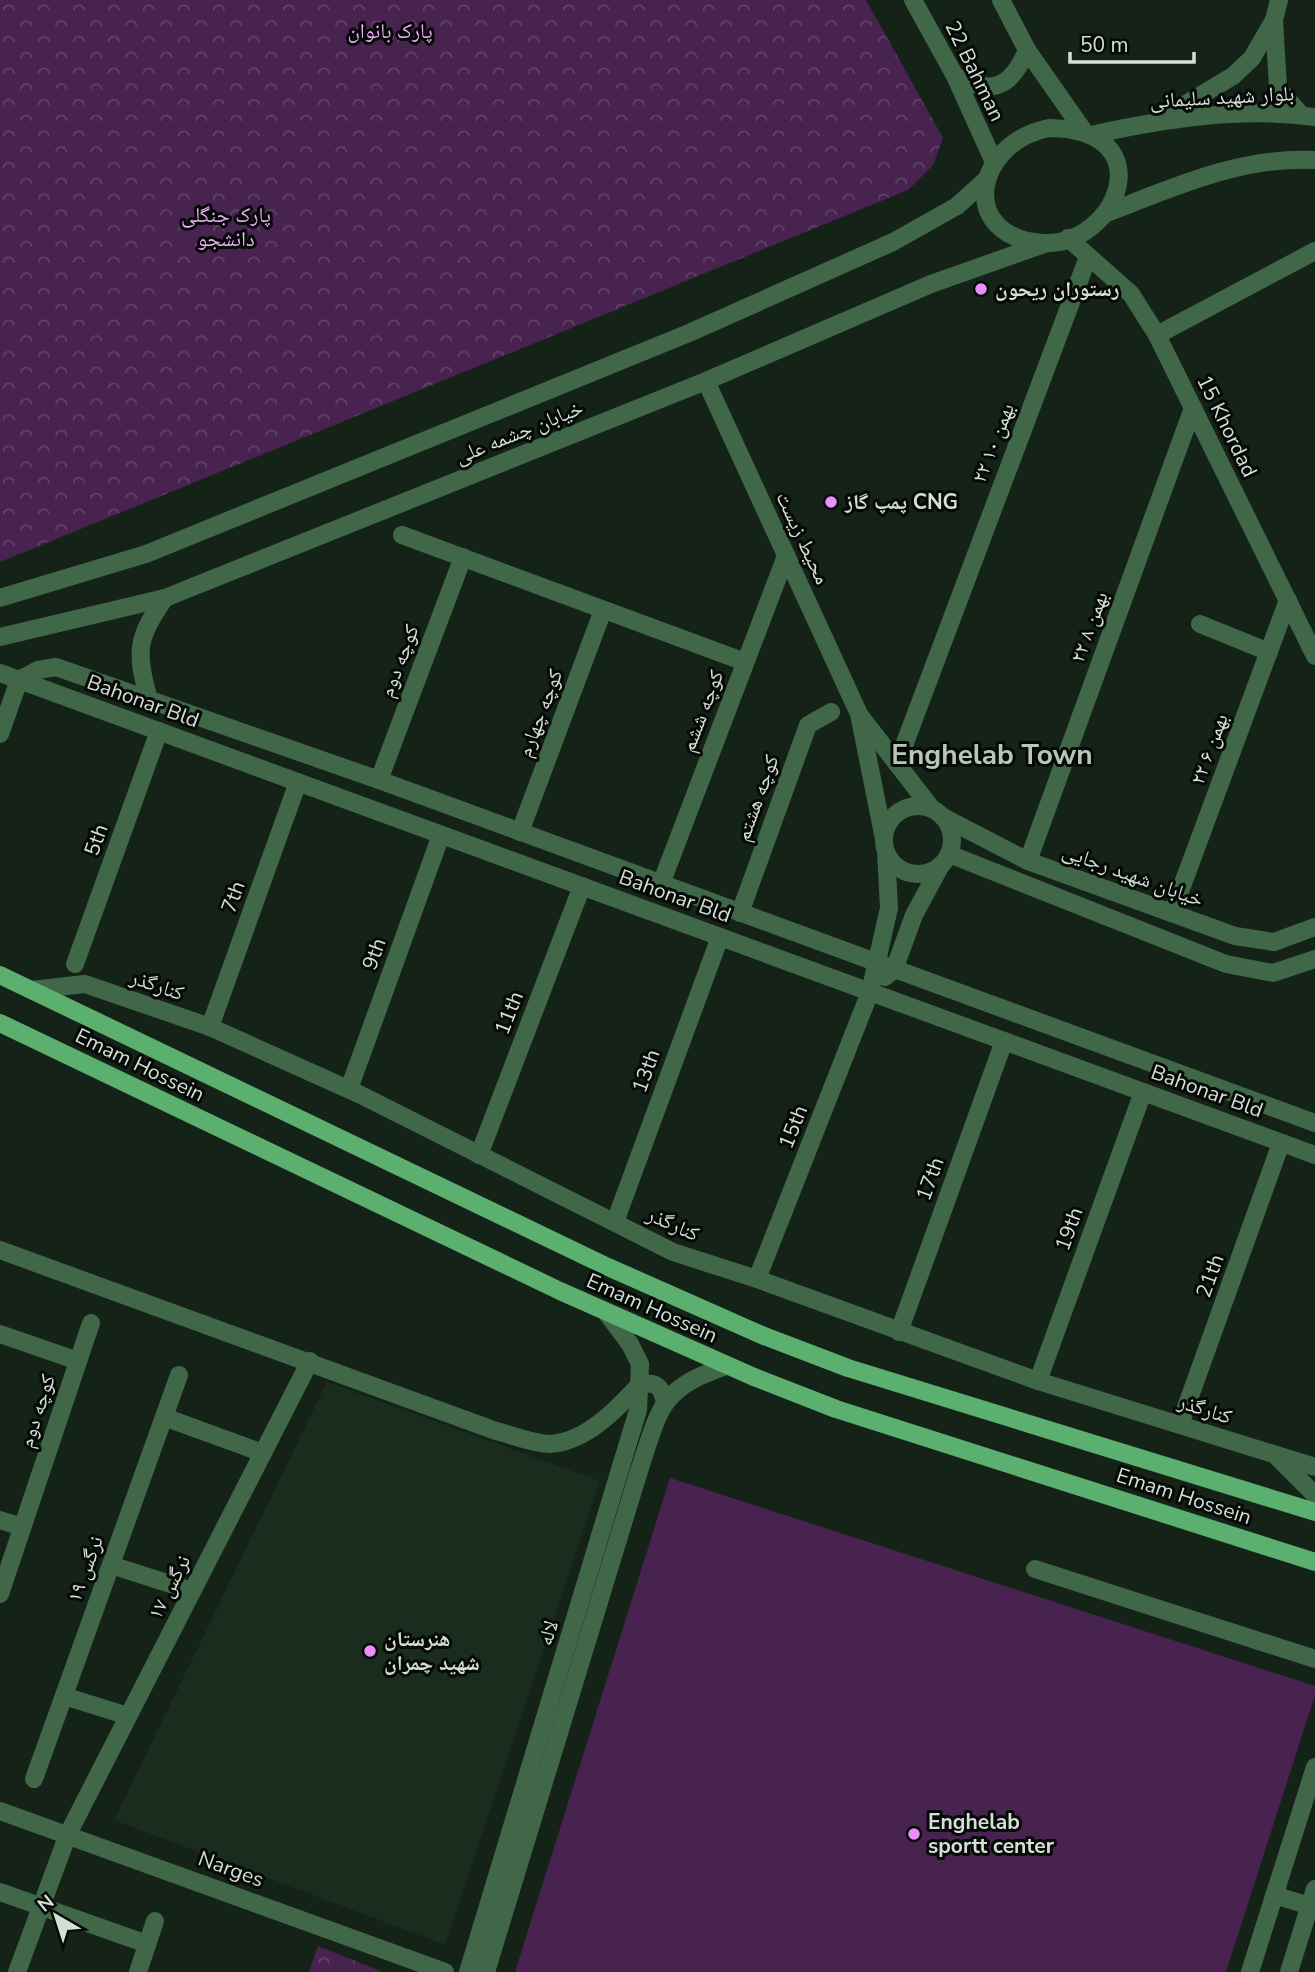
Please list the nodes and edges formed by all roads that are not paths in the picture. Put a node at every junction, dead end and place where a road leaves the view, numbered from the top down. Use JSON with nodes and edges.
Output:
{"nodes":[{"id":1,"x":913,"y":0,"type":"edge"},
{"id":2,"x":1001,"y":0,"type":"edge"},
{"id":3,"x":1279,"y":0,"type":"edge"},
{"id":4,"x":1274,"y":20,"type":"junction"},
{"id":5,"x":1027,"y":50,"type":"junction"},
{"id":6,"x":955,"y":76,"type":"junction"},
{"id":7,"x":1308,"y":116,"type":"edge"},
{"id":8,"x":1159,"y":120,"type":"junction"},
{"id":9,"x":1087,"y":132,"type":"junction"},
{"id":10,"x":1315,"y":160,"type":"edge"},
{"id":11,"x":991,"y":170,"type":"junction"},
{"id":12,"x":1104,"y":214,"type":"junction"},
{"id":13,"x":1068,"y":238,"type":"junction"},
{"id":14,"x":1047,"y":243,"type":"junction"},
{"id":15,"x":1315,"y":251,"type":"edge"},
{"id":16,"x":1088,"y":257,"type":"junction"},
{"id":17,"x":1157,"y":335,"type":"junction"},
{"id":18,"x":706,"y":381,"type":"junction"},
{"id":19,"x":1193,"y":408,"type":"junction"},
{"id":20,"x":402,"y":535,"type":"dead end"},
{"id":21,"x":786,"y":556,"type":"junction"},
{"id":22,"x":463,"y":557,"type":"junction"},
{"id":23,"x":165,"y":597,"type":"junction"},
{"id":24,"x":0,"y":598,"type":"edge"},
{"id":25,"x":1288,"y":600,"type":"junction"},
{"id":26,"x":603,"y":610,"type":"junction"},
{"id":27,"x":1200,"y":624,"type":"dead end"},
{"id":28,"x":0,"y":637,"type":"edge"},
{"id":29,"x":1269,"y":652,"type":"junction"},
{"id":30,"x":1315,"y":656,"type":"edge"},
{"id":31,"x":745,"y":662,"type":"junction"},
{"id":32,"x":0,"y":673,"type":"edge"},
{"id":33,"x":19,"y":680,"type":"junction"},
{"id":34,"x":149,"y":699,"type":"junction"},
{"id":35,"x":831,"y":712,"type":"dead end"},
{"id":36,"x":859,"y":714,"type":"junction"},
{"id":37,"x":159,"y":731,"type":"junction"},
{"id":38,"x":0,"y":734,"type":"edge"},
{"id":39,"x":897,"y":764,"type":"junction"},
{"id":40,"x":379,"y":780,"type":"junction"},
{"id":41,"x":298,"y":782,"type":"junction"},
{"id":42,"x":937,"y":813,"type":"junction"},
{"id":43,"x":520,"y":832,"type":"junction"},
{"id":44,"x":441,"y":835,"type":"junction"},
{"id":45,"x":885,"y":846,"type":"junction"},
{"id":46,"x":945,"y":860,"type":"junction"},
{"id":47,"x":1028,"y":861,"type":"junction"},
{"id":48,"x":661,"y":884,"type":"junction"},
{"id":49,"x":582,"y":886,"type":"junction"},
{"id":50,"x":740,"y":913,"type":"junction"},
{"id":51,"x":1172,"y":913,"type":"junction"},
{"id":52,"x":1315,"y":927,"type":"edge"},
{"id":53,"x":720,"y":937,"type":"junction"},
{"id":54,"x":1315,"y":959,"type":"edge"},
{"id":55,"x":75,"y":964,"type":"dead end"},
{"id":56,"x":886,"y":966,"type":"junction"},
{"id":57,"x":0,"y":975,"type":"edge"},
{"id":58,"x":31,"y":990,"type":"junction"},
{"id":59,"x":870,"y":992,"type":"junction"},
{"id":60,"x":0,"y":1023,"type":"edge"},
{"id":61,"x":211,"y":1027,"type":"junction"},
{"id":62,"x":1004,"y":1041,"type":"junction"},
{"id":63,"x":349,"y":1089,"type":"junction"},
{"id":64,"x":1143,"y":1092,"type":"junction"},
{"id":65,"x":1315,"y":1123,"type":"edge"},
{"id":66,"x":1282,"y":1143,"type":"junction"},
{"id":67,"x":479,"y":1155,"type":"junction"},
{"id":68,"x":1315,"y":1155,"type":"edge"},
{"id":69,"x":615,"y":1222,"type":"junction"},
{"id":70,"x":0,"y":1250,"type":"edge"},
{"id":71,"x":757,"y":1279,"type":"junction"},
{"id":72,"x":606,"y":1312,"type":"junction"},
{"id":73,"x":90,"y":1322,"type":"dead end"},
{"id":74,"x":899,"y":1332,"type":"junction"},
{"id":75,"x":0,"y":1334,"type":"edge"},
{"id":76,"x":78,"y":1360,"type":"junction"},
{"id":77,"x":310,"y":1361,"type":"junction"},
{"id":78,"x":726,"y":1366,"type":"junction"},
{"id":79,"x":179,"y":1375,"type":"dead end"},
{"id":80,"x":1038,"y":1381,"type":"junction"},
{"id":81,"x":640,"y":1384,"type":"junction"},
{"id":82,"x":664,"y":1399,"type":"junction"},
{"id":83,"x":164,"y":1417,"type":"junction"},
{"id":84,"x":1180,"y":1424,"type":"junction"},
{"id":85,"x":263,"y":1453,"type":"junction"},
{"id":86,"x":1275,"y":1455,"type":"junction"},
{"id":87,"x":1315,"y":1467,"type":"edge"},
{"id":88,"x":1315,"y":1495,"type":"edge"},
{"id":89,"x":1315,"y":1512,"type":"edge"},
{"id":90,"x":0,"y":1520,"type":"edge"},
{"id":91,"x":22,"y":1528,"type":"junction"},
{"id":92,"x":1315,"y":1562,"type":"edge"},
{"id":93,"x":111,"y":1566,"type":"junction"},
{"id":94,"x":1035,"y":1569,"type":"dead end"},
{"id":95,"x":192,"y":1591,"type":"junction"},
{"id":96,"x":0,"y":1594,"type":"edge"},
{"id":97,"x":1315,"y":1659,"type":"edge"},
{"id":98,"x":64,"y":1696,"type":"junction"},
{"id":99,"x":128,"y":1716,"type":"junction"},
{"id":100,"x":1315,"y":1767,"type":"edge"},
{"id":101,"x":34,"y":1779,"type":"dead end"},
{"id":102,"x":0,"y":1811,"type":"edge"},
{"id":103,"x":68,"y":1834,"type":"junction"},
{"id":104,"x":0,"y":1892,"type":"edge"},
{"id":105,"x":1274,"y":1895,"type":"junction"},
{"id":106,"x":1312,"y":1898,"type":"edge"},
{"id":107,"x":41,"y":1906,"type":"junction"},
{"id":108,"x":155,"y":1921,"type":"dead end"},
{"id":109,"x":147,"y":1944,"type":"junction"},
{"id":110,"x":17,"y":1972,"type":"edge"},
{"id":111,"x":138,"y":1972,"type":"edge"},
{"id":112,"x":445,"y":1972,"type":"edge"},
{"id":113,"x":468,"y":1972,"type":"edge"},
{"id":114,"x":486,"y":1972,"type":"edge"},
{"id":115,"x":1250,"y":1972,"type":"edge"},
{"id":116,"x":1289,"y":1972,"type":"edge"}],
"edges":[{"from":1,"to":6,"type":"street","name":"22 Bahman"},
{"from":2,"to":5,"type":"street"},
{"from":3,"to":4,"type":"street"},
{"from":4,"to":7,"type":"street"},
{"from":4,"to":8,"type":"street"},
{"from":5,"to":6,"type":"street"},
{"from":5,"to":9,"type":"street"},
{"from":6,"to":11,"type":"street","name":"22 Bahman"},
{"from":7,"to":8,"type":"street","name":"بلوار شهید سلیمانی"},
{"from":8,"to":9,"type":"street","name":"بلوار شهید سلیمانی"},
{"from":9,"to":11,"type":"street"},
{"from":9,"to":12,"type":"street"},
{"from":10,"to":12,"type":"street"},
{"from":11,"to":14,"type":"street"},
{"from":11,"to":24,"type":"street","name":"خیابان چشمه علی"},
{"from":12,"to":13,"type":"street"},
{"from":13,"to":14,"type":"street"},
{"from":13,"to":16,"type":"street","name":"15 Khordad"},
{"from":14,"to":18,"type":"street","name":"خیابان چشمه علی"},
{"from":15,"to":17,"type":"street"},
{"from":16,"to":17,"type":"street","name":"15 Khordad"},
{"from":16,"to":39,"type":"street","name":"۲۲ بهمن ۱۰"},
{"from":17,"to":19,"type":"street","name":"15 Khordad"},
{"from":18,"to":21,"type":"street","name":"محیط زیست"},
{"from":18,"to":23,"type":"street","name":"خیابان چشمه علی"},
{"from":19,"to":25,"type":"street","name":"15 Khordad"},
{"from":19,"to":47,"type":"street","name":"۲۲ بهمن ۸"},
{"from":20,"to":22,"type":"street"},
{"from":21,"to":31,"type":"street","name":"کوچه ششم"},
{"from":21,"to":36,"type":"street","name":"محیط زیست"},
{"from":22,"to":26,"type":"street"},
{"from":22,"to":40,"type":"street","name":"کوچه دوم"},
{"from":23,"to":28,"type":"street","name":"خیابان چشمه علی"},
{"from":23,"to":34,"type":"street"},
{"from":25,"to":29,"type":"street","name":"۲۲ بهمن ۶"},
{"from":25,"to":30,"type":"street","name":"15 Khordad"},
{"from":26,"to":31,"type":"street"},
{"from":26,"to":43,"type":"street","name":"کوچه چهارم"},
{"from":27,"to":29,"type":"street"},
{"from":29,"to":51,"type":"street","name":"۲۲ بهمن ۶"},
{"from":31,"to":48,"type":"street","name":"کوچه ششم"},
{"from":32,"to":33,"type":"street","name":"Bahonar Bld"},
{"from":33,"to":34,"type":"street","name":"Bahonar Bld"},
{"from":33,"to":37,"type":"street","name":"Bahonar Bld"},
{"from":33,"to":38,"type":"street"},
{"from":34,"to":40,"type":"street","name":"Bahonar Bld"},
{"from":35,"to":50,"type":"street","name":"کوچه هشتم"},
{"from":36,"to":39,"type":"street","name":"محیط زیست"},
{"from":36,"to":45,"type":"street","name":"محیط زیست"},
{"from":37,"to":41,"type":"street","name":"Bahonar Bld"},
{"from":37,"to":55,"type":"street","name":"5th"},
{"from":39,"to":42,"type":"street","name":"محیط زیست"},
{"from":40,"to":43,"type":"street","name":"Bahonar Bld"},
{"from":41,"to":44,"type":"street","name":"Bahonar Bld"},
{"from":41,"to":61,"type":"street","name":"7th"},
{"from":42,"to":45,"type":"street"},
{"from":42,"to":46,"type":"street"},
{"from":42,"to":47,"type":"street","name":"خیابان شهید رجایی"},
{"from":43,"to":48,"type":"street","name":"Bahonar Bld"},
{"from":44,"to":49,"type":"street","name":"Bahonar Bld"},
{"from":44,"to":63,"type":"street","name":"9th"},
{"from":45,"to":46,"type":"street"},
{"from":45,"to":56,"type":"street","name":"محیط زیست"},
{"from":46,"to":54,"type":"street"},
{"from":46,"to":56,"type":"street"},
{"from":47,"to":51,"type":"street","name":"خیابان شهید رجایی"},
{"from":48,"to":50,"type":"street","name":"Bahonar Bld"},
{"from":49,"to":53,"type":"street","name":"Bahonar Bld"},
{"from":49,"to":67,"type":"street","name":"11th"},
{"from":50,"to":56,"type":"street","name":"Bahonar Bld"},
{"from":51,"to":52,"type":"street","name":"خیابان شهید رجایی"},
{"from":53,"to":59,"type":"street","name":"Bahonar Bld"},
{"from":53,"to":69,"type":"street","name":"13th"},
{"from":56,"to":59,"type":"street"},
{"from":56,"to":65,"type":"street","name":"Bahonar Bld"},
{"from":57,"to":58,"type":"main road","name":"Emam Hossein"},
{"from":58,"to":61,"type":"street","name":"کنارگذر"},
{"from":58,"to":89,"type":"main road","name":"Emam Hossein"},
{"from":59,"to":62,"type":"street","name":"Bahonar Bld"},
{"from":59,"to":71,"type":"street","name":"15th"},
{"from":60,"to":72,"type":"main road","name":"Emam Hossein"},
{"from":61,"to":63,"type":"street","name":"کنارگذر"},
{"from":62,"to":64,"type":"street","name":"Bahonar Bld"},
{"from":62,"to":74,"type":"street","name":"17th"},
{"from":63,"to":67,"type":"street","name":"کنارگذر"},
{"from":64,"to":66,"type":"street","name":"Bahonar Bld"},
{"from":64,"to":80,"type":"street","name":"19th"},
{"from":66,"to":68,"type":"street","name":"Bahonar Bld"},
{"from":66,"to":84,"type":"street","name":"21th"},
{"from":67,"to":69,"type":"street","name":"کنارگذر"},
{"from":69,"to":71,"type":"street","name":"کنارگذر"},
{"from":70,"to":77,"type":"street"},
{"from":71,"to":74,"type":"street","name":"کنارگذر"},
{"from":72,"to":78,"type":"main road","name":"Emam Hossein"},
{"from":72,"to":81,"type":"street","name":"لاله"},
{"from":73,"to":76,"type":"street","name":"کوچه دوم"},
{"from":74,"to":80,"type":"street","name":"کنارگذر"},
{"from":75,"to":76,"type":"street"},
{"from":76,"to":91,"type":"street","name":"کوچه دوم"},
{"from":77,"to":81,"type":"street"},
{"from":77,"to":85,"type":"street","name":"نرگس ۱۷"},
{"from":78,"to":82,"type":"street"},
{"from":78,"to":92,"type":"main road","name":"Emam Hossein"},
{"from":79,"to":83,"type":"street","name":"نرگس ۱۹"},
{"from":80,"to":84,"type":"street","name":"کنارگذر"},
{"from":81,"to":82,"type":"street"},
{"from":81,"to":113,"type":"street","name":"لاله"},
{"from":82,"to":114,"type":"street","name":"لاله"},
{"from":83,"to":85,"type":"street"},
{"from":83,"to":93,"type":"street","name":"نرگس ۱۹"},
{"from":84,"to":86,"type":"street","name":"کنارگذر"},
{"from":85,"to":95,"type":"street","name":"نرگس ۱۷"},
{"from":86,"to":87,"type":"street","name":"کنارگذر"},
{"from":86,"to":88,"type":"street"},
{"from":90,"to":91,"type":"street"},
{"from":91,"to":96,"type":"street","name":"کوچه دوم"},
{"from":93,"to":95,"type":"street"},
{"from":93,"to":98,"type":"street","name":"نرگس ۱۹"},
{"from":94,"to":97,"type":"street"},
{"from":95,"to":99,"type":"street","name":"نرگس ۱۷"},
{"from":98,"to":99,"type":"street"},
{"from":98,"to":101,"type":"street","name":"نرگس ۱۹"},
{"from":99,"to":103,"type":"street","name":"نرگس ۱۷"},
{"from":100,"to":105,"type":"street"},
{"from":102,"to":103,"type":"street","name":"Narges"},
{"from":103,"to":107,"type":"street","name":"نرگس ۱۷"},
{"from":103,"to":112,"type":"street","name":"Narges"},
{"from":104,"to":107,"type":"street"},
{"from":105,"to":106,"type":"street"},
{"from":105,"to":115,"type":"street"},
{"from":106,"to":116,"type":"street"},
{"from":107,"to":109,"type":"street"},
{"from":107,"to":110,"type":"street","name":"نرگس ۱۷"},
{"from":108,"to":109,"type":"street"},
{"from":109,"to":111,"type":"street"}]}
